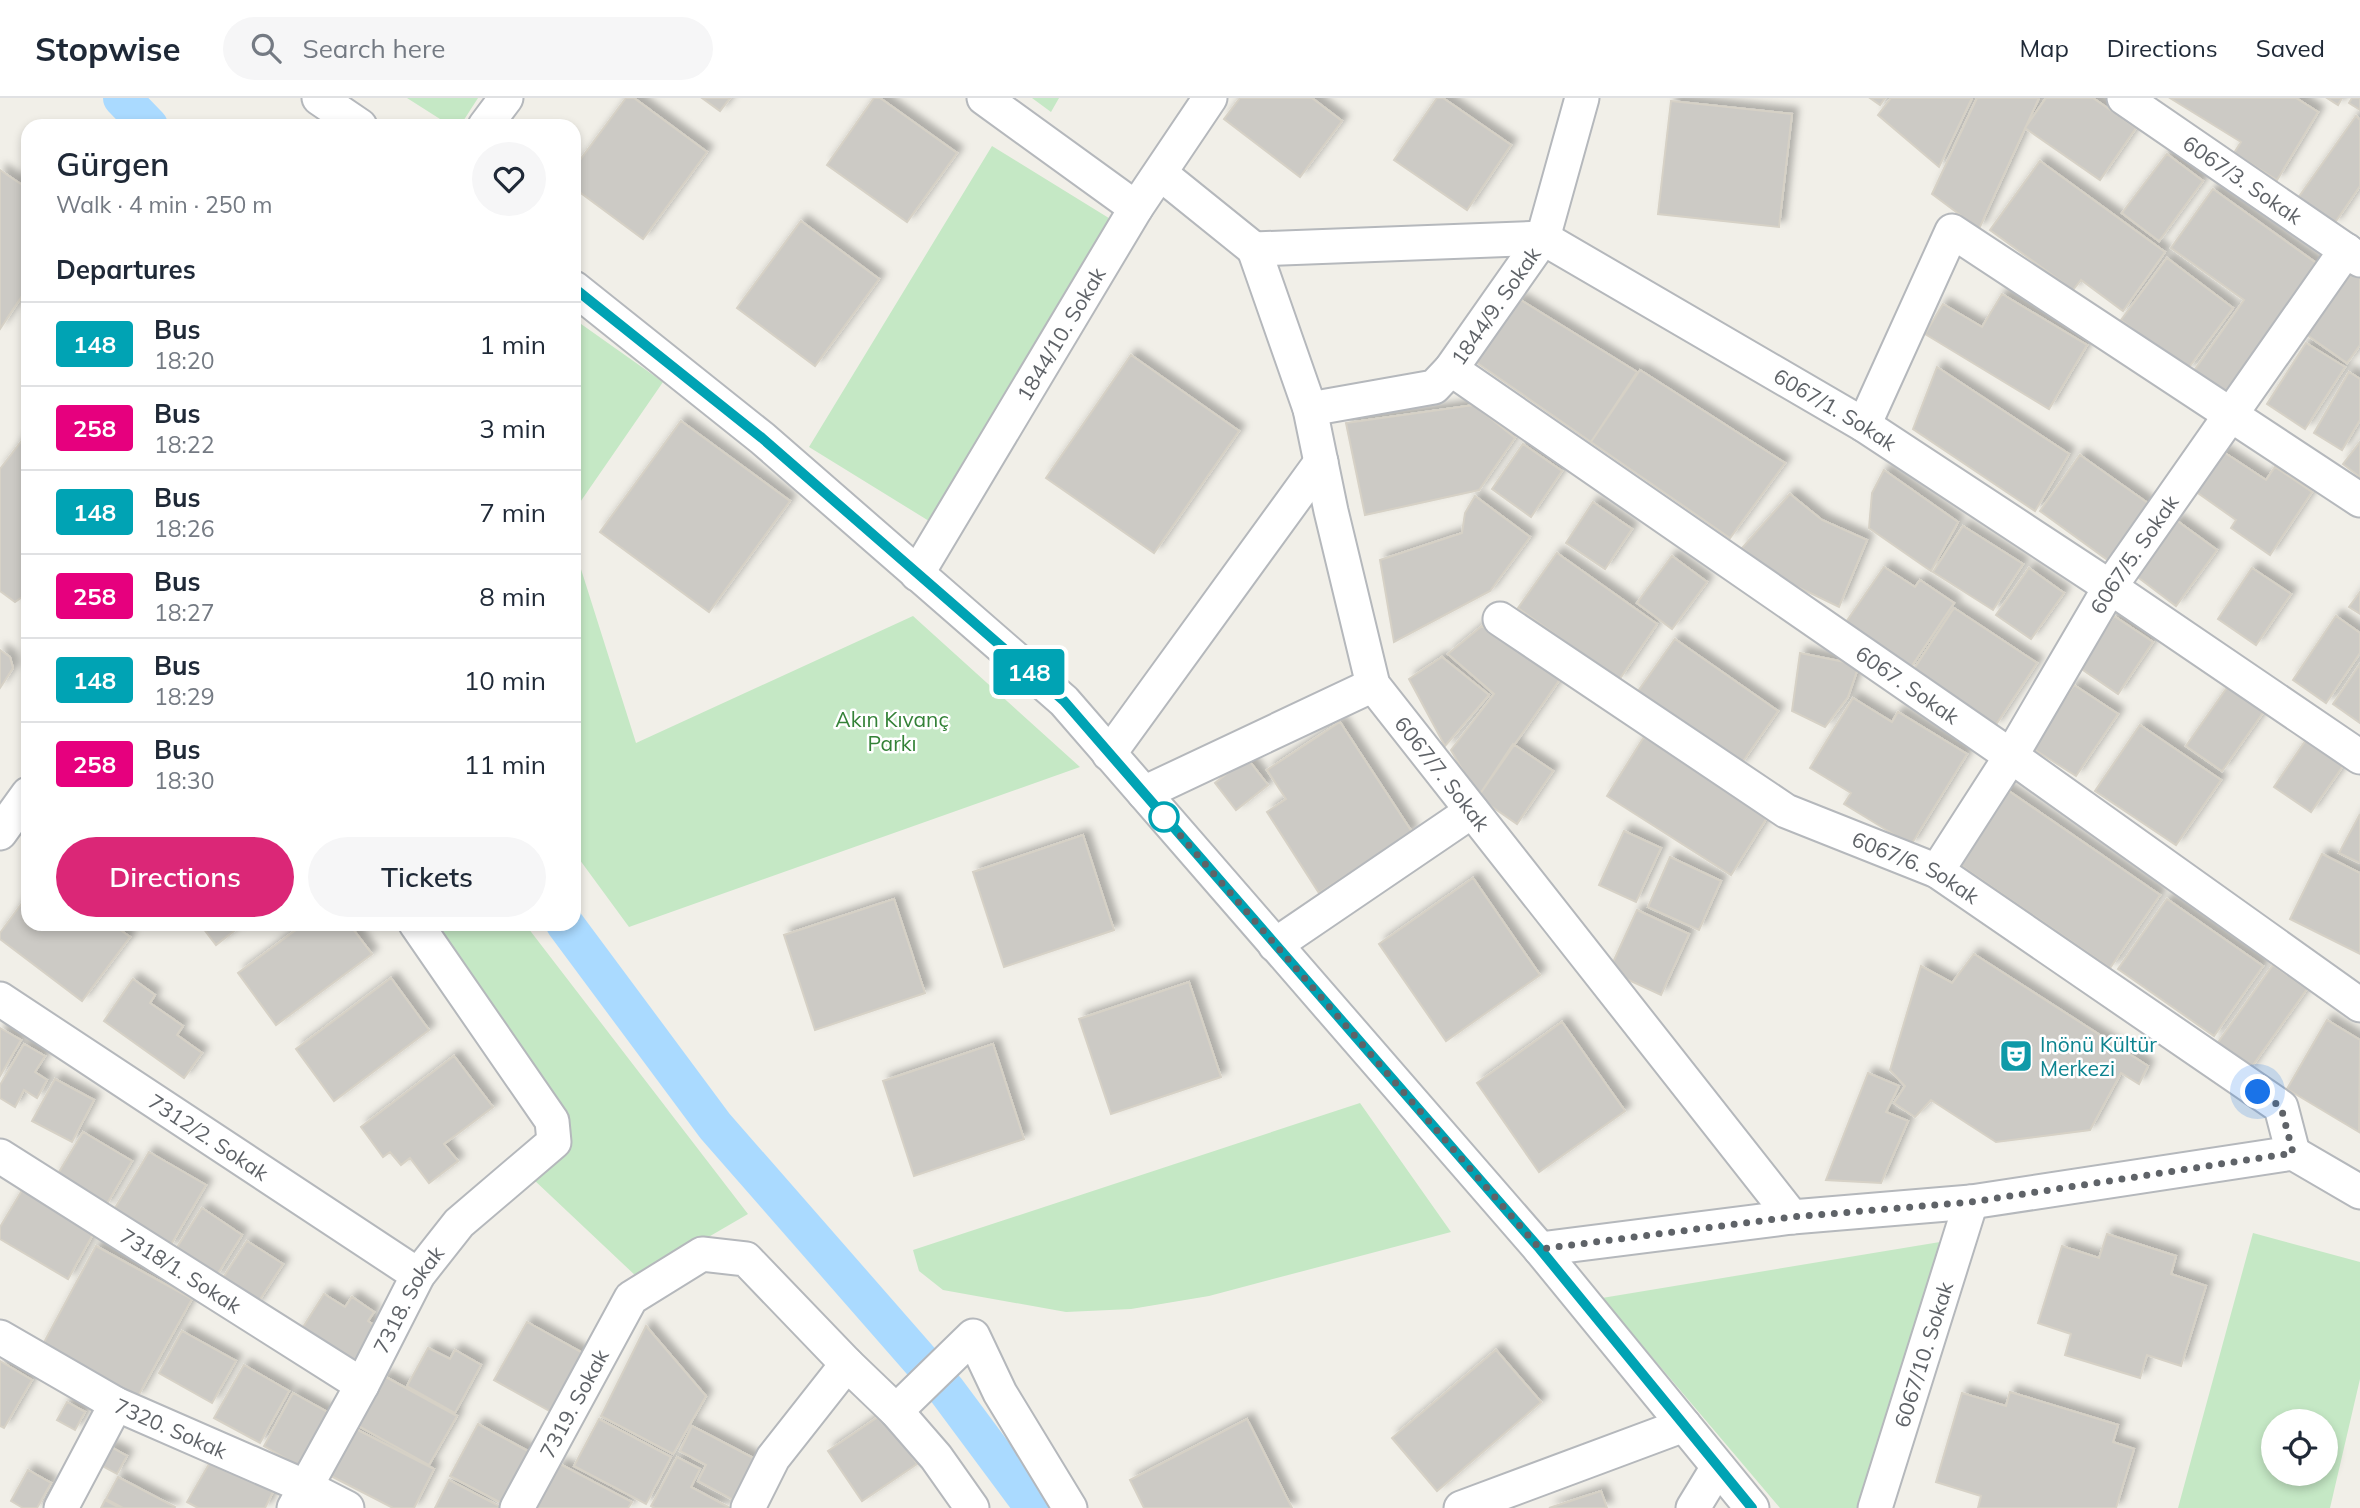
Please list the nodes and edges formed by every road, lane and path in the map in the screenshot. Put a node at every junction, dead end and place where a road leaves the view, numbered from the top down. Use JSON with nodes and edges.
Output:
{"nodes":[{"id":1,"x":319,"y":98,"type":"edge"},
{"id":2,"x":506,"y":98,"type":"edge"},
{"id":3,"x":984,"y":98,"type":"edge"},
{"id":4,"x":1210,"y":98,"type":"edge"},
{"id":5,"x":1582,"y":98,"type":"edge"},
{"id":6,"x":2124,"y":98,"type":"edge"},
{"id":7,"x":350,"y":119,"type":"edge"},
{"id":8,"x":490,"y":119,"type":"edge"},
{"id":9,"x":1161,"y":174,"type":"junction"},
{"id":10,"x":1136,"y":208,"type":"junction"},
{"id":11,"x":1543,"y":238,"type":"junction"},
{"id":12,"x":1255,"y":249,"type":"junction"},
{"id":13,"x":2353,"y":255,"type":"edge"},
{"id":14,"x":581,"y":294,"type":"edge"},
{"id":15,"x":1451,"y":369,"type":"junction"},
{"id":16,"x":1310,"y":409,"type":"junction"},
{"id":17,"x":2231,"y":416,"type":"junction"},
{"id":18,"x":1864,"y":425,"type":"junction"},
{"id":19,"x":1321,"y":461,"type":"junction"},
{"id":20,"x":2360,"y":500,"type":"edge"},
{"id":21,"x":917,"y":574,"type":"junction"},
{"id":22,"x":2110,"y":587,"type":"junction"},
{"id":23,"x":1500,"y":619,"type":"dead end"},
{"id":24,"x":1373,"y":685,"type":"junction"},
{"id":25,"x":1110,"y":754,"type":"junction"},
{"id":26,"x":2011,"y":756,"type":"junction"},
{"id":27,"x":2360,"y":757,"type":"edge"},
{"id":28,"x":1144,"y":793,"type":"junction"},
{"id":29,"x":21,"y":804,"type":"edge"},
{"id":30,"x":1472,"y":811,"type":"junction"},
{"id":31,"x":0,"y":833,"type":"edge"},
{"id":32,"x":1937,"y":871,"type":"junction"},
{"id":33,"x":421,"y":931,"type":"edge"},
{"id":34,"x":1275,"y":945,"type":"junction"},
{"id":35,"x":0,"y":999,"type":"edge"},
{"id":36,"x":2360,"y":1005,"type":"edge"},
{"id":37,"x":2293,"y":1153,"type":"junction"},
{"id":38,"x":0,"y":1156,"type":"edge"},
{"id":39,"x":2360,"y":1192,"type":"edge"},
{"id":40,"x":1971,"y":1202,"type":"junction"},
{"id":41,"x":1792,"y":1217,"type":"junction"},
{"id":42,"x":1540,"y":1249,"type":"junction"},
{"id":43,"x":418,"y":1275,"type":"junction"},
{"id":44,"x":0,"y":1337,"type":"edge"},
{"id":45,"x":847,"y":1364,"type":"junction"},
{"id":46,"x":362,"y":1385,"type":"junction"},
{"id":47,"x":116,"y":1404,"type":"junction"},
{"id":48,"x":900,"y":1407,"type":"junction"},
{"id":49,"x":1684,"y":1425,"type":"junction"},
{"id":50,"x":1718,"y":1467,"type":"junction"},
{"id":51,"x":300,"y":1498,"type":"edge"},
{"id":52,"x":61,"y":1508,"type":"edge"},
{"id":53,"x":347,"y":1508,"type":"edge"},
{"id":54,"x":517,"y":1508,"type":"edge"},
{"id":55,"x":748,"y":1508,"type":"edge"},
{"id":56,"x":972,"y":1508,"type":"edge"},
{"id":57,"x":1070,"y":1508,"type":"edge"},
{"id":58,"x":1461,"y":1508,"type":"edge"},
{"id":59,"x":1693,"y":1508,"type":"edge"},
{"id":60,"x":1752,"y":1508,"type":"edge"},
{"id":61,"x":1875,"y":1508,"type":"edge"}],
"edges":[{"from":1,"to":7,"type":"street"},
{"from":2,"to":8,"type":"street"},
{"from":3,"to":10,"type":"street"},
{"from":4,"to":9,"type":"street","name":"1844/10. Sokak"},
{"from":5,"to":11,"type":"street","name":"1844/9. Sokak"},
{"from":6,"to":13,"type":"street","name":"6067/3. Sokak"},
{"from":9,"to":10,"type":"street","name":"1844/10. Sokak"},
{"from":9,"to":12,"type":"street"},
{"from":10,"to":21,"type":"street","name":"1844/10. Sokak"},
{"from":11,"to":12,"type":"street"},
{"from":11,"to":15,"type":"street","name":"1844/9. Sokak"},
{"from":11,"to":18,"type":"street","name":"6067/1. Sokak"},
{"from":12,"to":16,"type":"street","name":"6067/7. Sokak"},
{"from":13,"to":17,"type":"street","name":"6067/5. Sokak"},
{"from":14,"to":21,"type":"street"},
{"from":15,"to":16,"type":"street","name":"1844/9. Sokak"},
{"from":15,"to":26,"type":"street","name":"6067. Sokak"},
{"from":16,"to":19,"type":"street","name":"6067/7. Sokak"},
{"from":17,"to":18,"type":"street"},
{"from":17,"to":20,"type":"street"},
{"from":17,"to":22,"type":"street","name":"6067/5. Sokak"},
{"from":18,"to":22,"type":"street","name":"6067/1. Sokak"},
{"from":19,"to":24,"type":"street","name":"6067/7. Sokak"},
{"from":19,"to":25,"type":"street"},
{"from":21,"to":25,"type":"street"},
{"from":22,"to":26,"type":"street","name":"6067/5. Sokak"},
{"from":22,"to":27,"type":"street","name":"6067/1. Sokak"},
{"from":23,"to":32,"type":"street","name":"6067/6. Sokak"},
{"from":24,"to":28,"type":"street"},
{"from":24,"to":30,"type":"street","name":"6067/7. Sokak"},
{"from":25,"to":28,"type":"street"},
{"from":26,"to":32,"type":"street","name":"6067/5. Sokak"},
{"from":26,"to":36,"type":"street","name":"6067. Sokak"},
{"from":28,"to":34,"type":"street"},
{"from":29,"to":31,"type":"street"},
{"from":30,"to":34,"type":"street"},
{"from":30,"to":41,"type":"street","name":"6067/7. Sokak"},
{"from":32,"to":37,"type":"street","name":"6067/6. Sokak"},
{"from":33,"to":43,"type":"street","name":"7318. Sokak"},
{"from":34,"to":42,"type":"street"},
{"from":35,"to":43,"type":"street","name":"7312/2. Sokak"},
{"from":37,"to":39,"type":"street"},
{"from":37,"to":40,"type":"street"},
{"from":38,"to":46,"type":"street","name":"7318/1. Sokak"},
{"from":40,"to":41,"type":"street"},
{"from":40,"to":61,"type":"street","name":"6067/10. Sokak"},
{"from":41,"to":42,"type":"street"},
{"from":42,"to":49,"type":"street"},
{"from":43,"to":46,"type":"street","name":"7318. Sokak"},
{"from":44,"to":47,"type":"street","name":"7320. Sokak"},
{"from":45,"to":48,"type":"street"},
{"from":45,"to":54,"type":"street","name":"7319. Sokak"},
{"from":45,"to":55,"type":"street"},
{"from":46,"to":51,"type":"street","name":"7318. Sokak"},
{"from":47,"to":51,"type":"street","name":"7320. Sokak"},
{"from":47,"to":52,"type":"street"},
{"from":48,"to":56,"type":"street"},
{"from":48,"to":57,"type":"street"},
{"from":49,"to":50,"type":"street"},
{"from":49,"to":58,"type":"street"},
{"from":50,"to":59,"type":"street"},
{"from":50,"to":60,"type":"street"},
{"from":51,"to":53,"type":"street","name":"7320. Sokak"}]}
